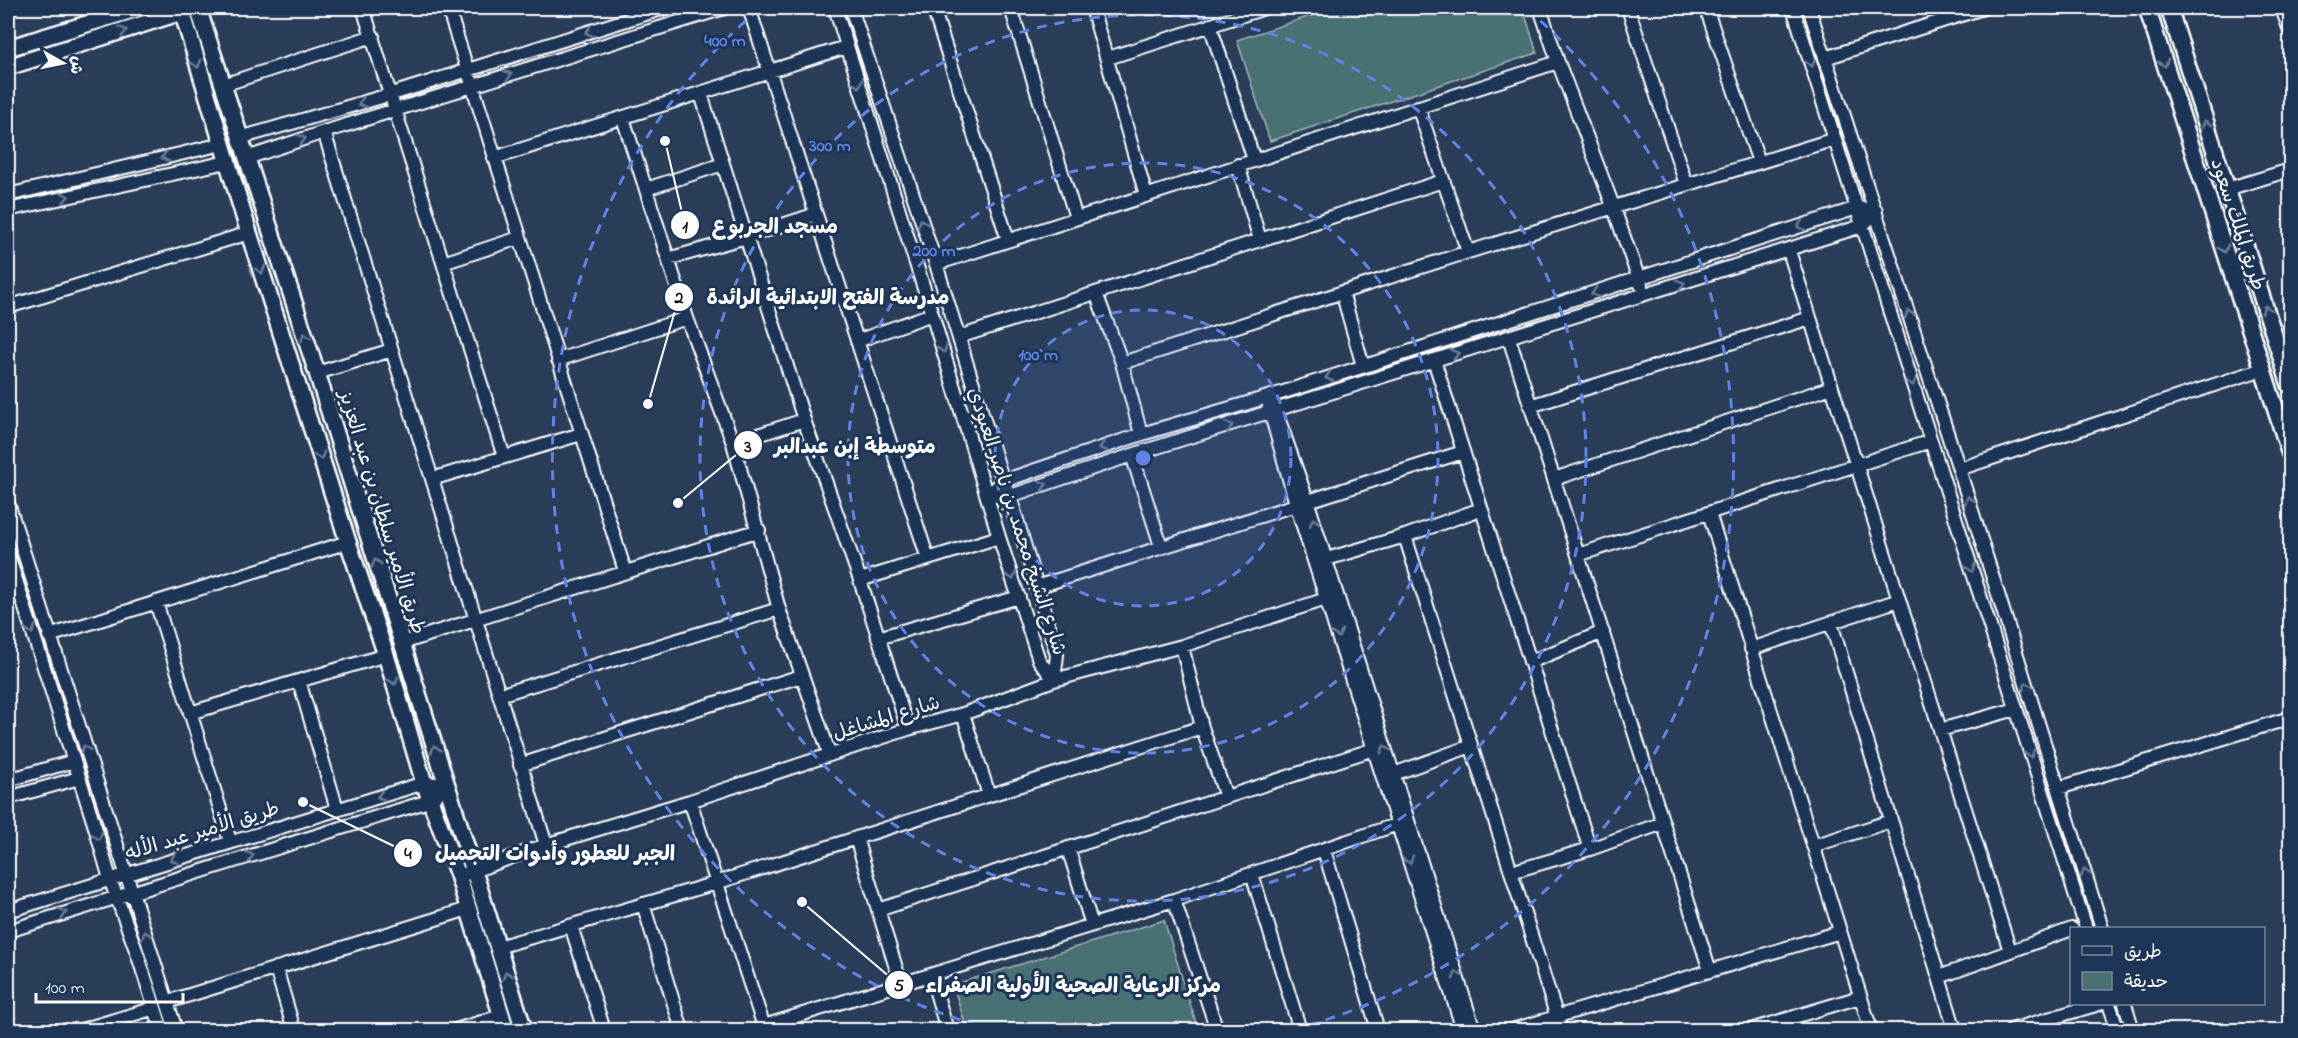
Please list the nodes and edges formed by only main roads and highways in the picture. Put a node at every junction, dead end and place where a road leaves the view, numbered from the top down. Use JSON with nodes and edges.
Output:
{"nodes":[{"id":1,"x":139,"y":8,"type":"edge"},
{"id":2,"x":2146,"y":8,"type":"edge"},
{"id":3,"x":2169,"y":8,"type":"edge"},
{"id":4,"x":189,"y":9,"type":"edge"},
{"id":5,"x":8,"y":48,"type":"edge"},
{"id":6,"x":8,"y":67,"type":"edge"},
{"id":7,"x":2290,"y":385,"type":"edge"},
{"id":8,"x":2290,"y":454,"type":"edge"},
{"id":9,"x":503,"y":1023,"type":"edge"},
{"id":10,"x":524,"y":1030,"type":"edge"}],
"edges":[{"from":1,"to":5,"type":"main road"},
{"from":2,"to":8,"type":"main road","name":"طريق الملك سعود","one_way":true},
{"from":7,"to":3,"type":"main road","name":"طريق الملك سعود","one_way":true},
{"from":6,"to":4,"type":"main road","one_way":true},
{"from":4,"to":9,"type":"main road","name":"طريق الأمير سلطان بن عبد العزيز","one_way":true},
{"from":10,"to":4,"type":"main road","name":"طريق الأمير سلطان بن عبد العزيز","one_way":true}]}
